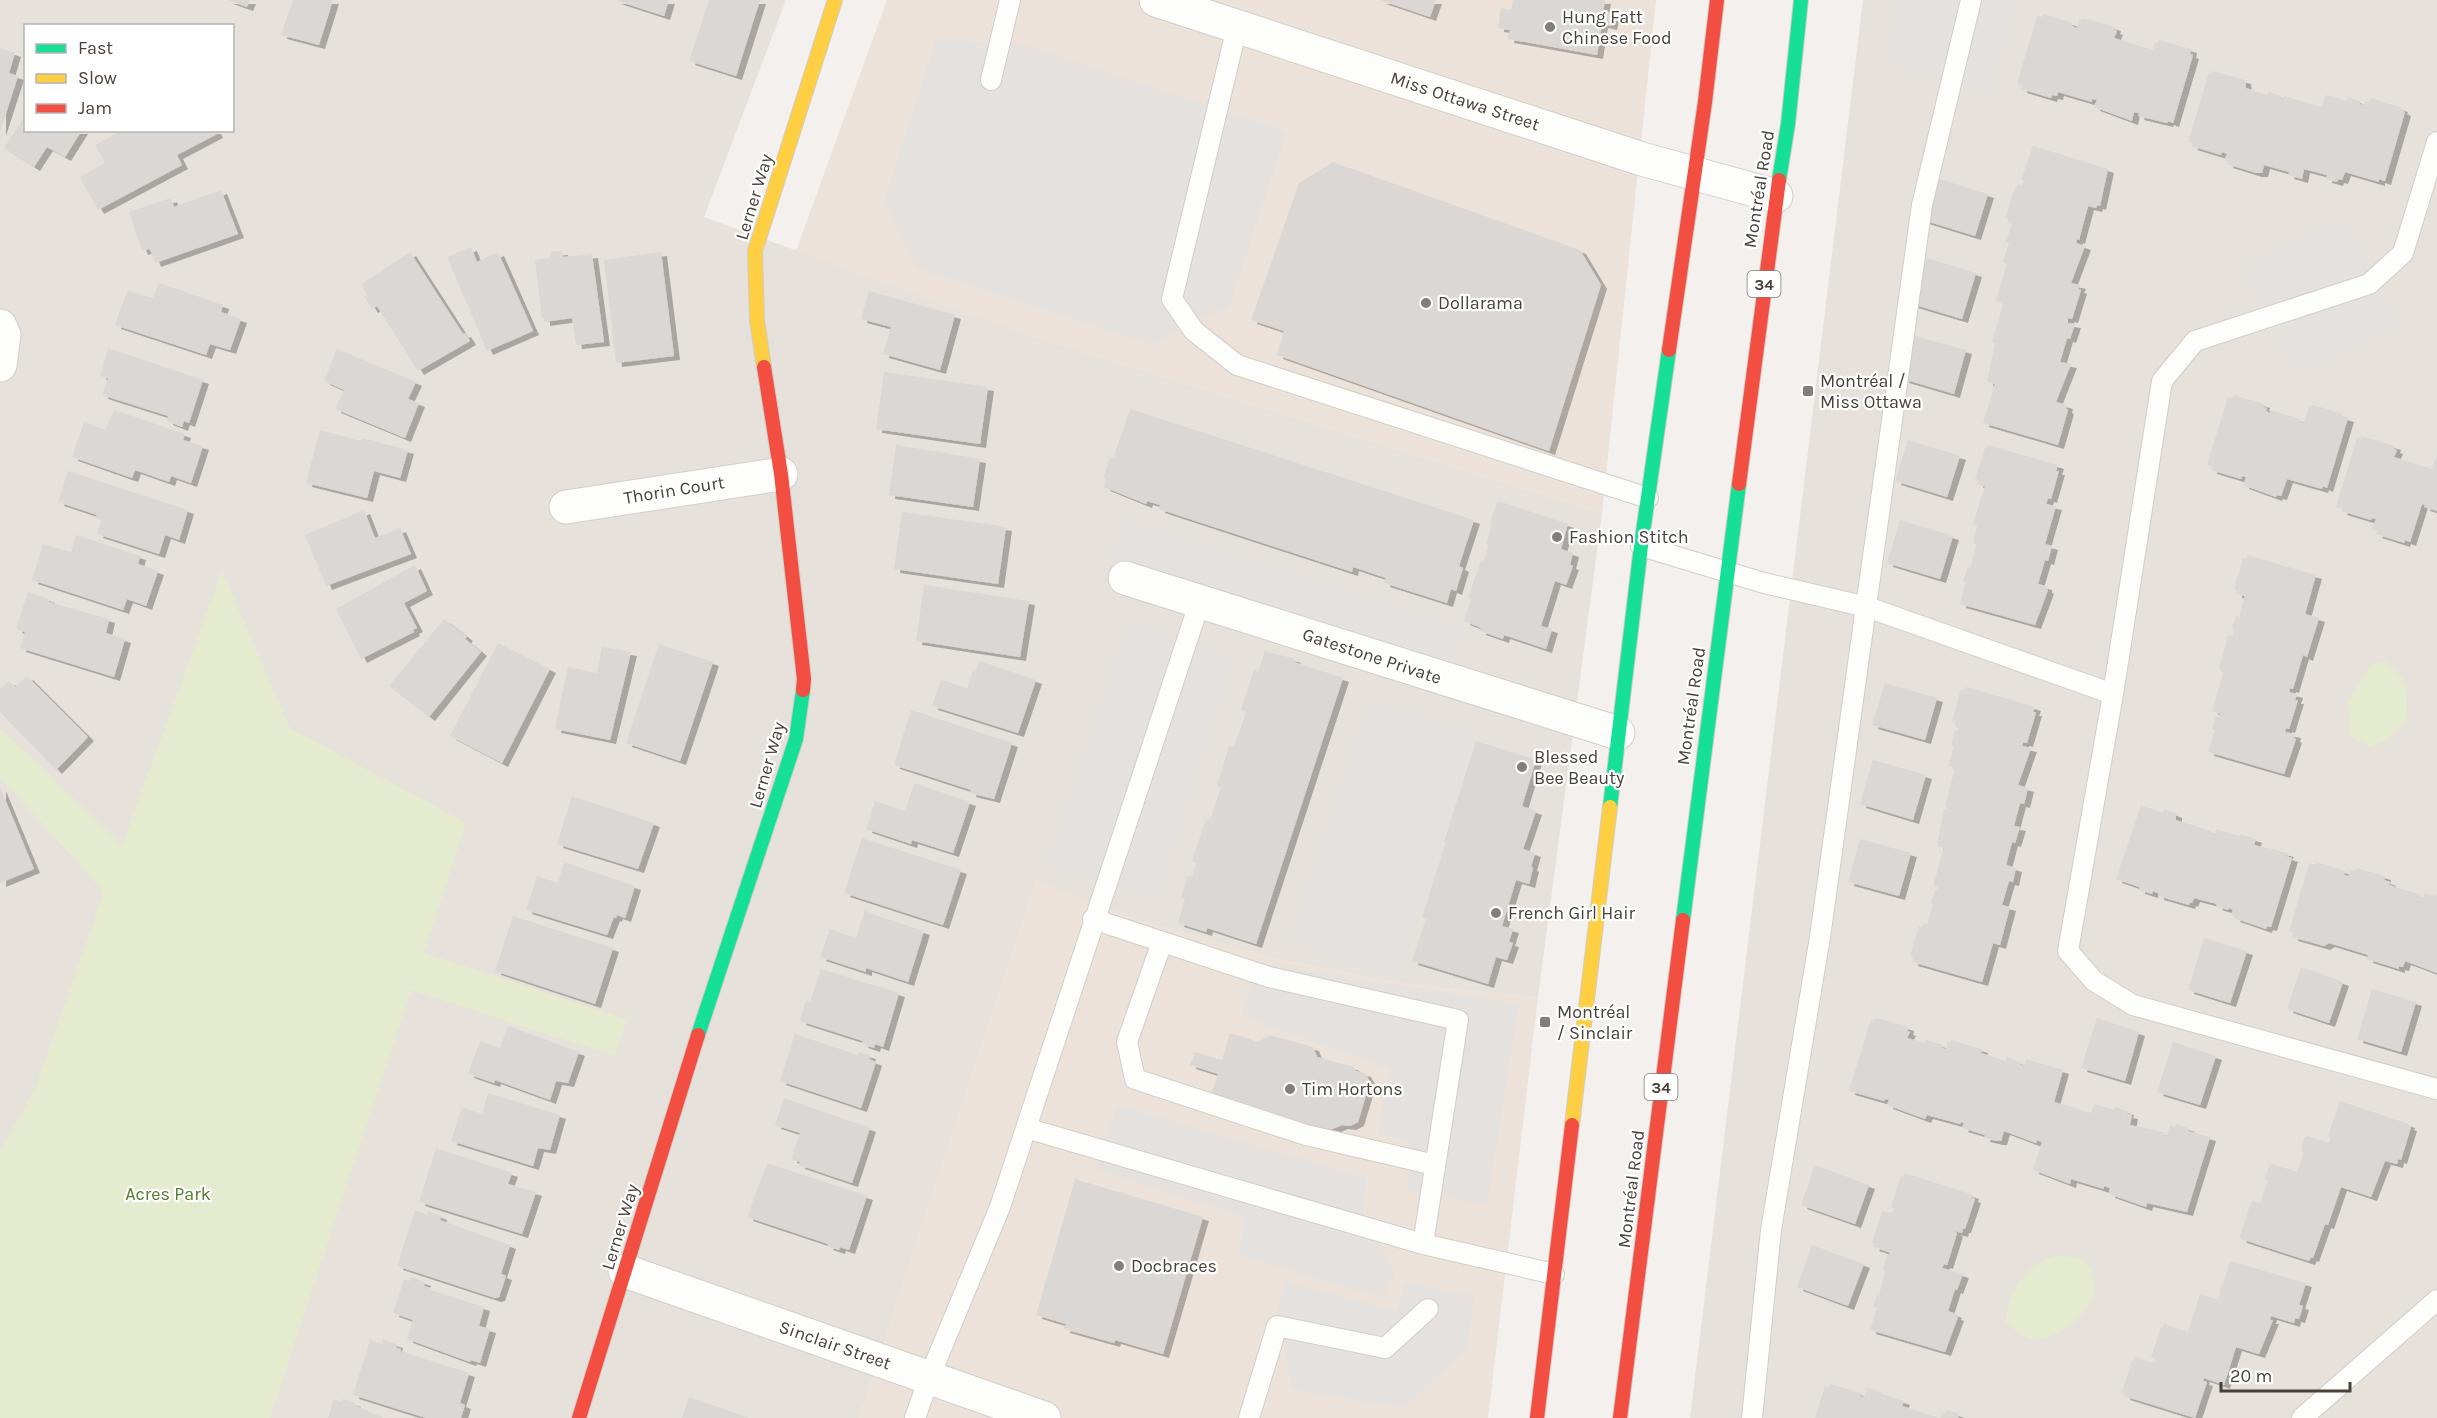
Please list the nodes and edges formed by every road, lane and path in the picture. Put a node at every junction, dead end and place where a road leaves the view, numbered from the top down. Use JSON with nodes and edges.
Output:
{"nodes":[{"id":1,"x":835,"y":0,"type":"edge"},
{"id":2,"x":1010,"y":0,"type":"edge"},
{"id":3,"x":1156,"y":0,"type":"edge"},
{"id":4,"x":1717,"y":0,"type":"edge"},
{"id":5,"x":1801,"y":0,"type":"edge"},
{"id":6,"x":1971,"y":0,"type":"edge"},
{"id":7,"x":1237,"y":27,"type":"junction"},
{"id":8,"x":991,"y":80,"type":"dead end"},
{"id":9,"x":2437,"y":142,"type":"edge"},
{"id":10,"x":1695,"y":174,"type":"junction"},
{"id":11,"x":1776,"y":196,"type":"junction"},
{"id":12,"x":0,"y":326,"type":"edge"},
{"id":13,"x":0,"y":365,"type":"edge"},
{"id":14,"x":781,"y":474,"type":"junction"},
{"id":15,"x":1648,"y":498,"type":"junction"},
{"id":16,"x":567,"y":507,"type":"dead end"},
{"id":17,"x":1641,"y":546,"type":"junction"},
{"id":18,"x":1728,"y":571,"type":"junction"},
{"id":19,"x":1125,"y":578,"type":"dead end"},
{"id":20,"x":1200,"y":601,"type":"junction"},
{"id":21,"x":1867,"y":607,"type":"junction"},
{"id":22,"x":2113,"y":694,"type":"junction"},
{"id":23,"x":1618,"y":733,"type":"junction"},
{"id":24,"x":1094,"y":919,"type":"junction"},
{"id":25,"x":1162,"y":942,"type":"junction"},
{"id":26,"x":2437,"y":1089,"type":"edge"},
{"id":27,"x":1026,"y":1128,"type":"junction"},
{"id":28,"x":1435,"y":1165,"type":"junction"},
{"id":29,"x":1423,"y":1244,"type":"junction"},
{"id":30,"x":625,"y":1271,"type":"junction"},
{"id":31,"x":1554,"y":1274,"type":"junction"},
{"id":32,"x":2437,"y":1300,"type":"edge"},
{"id":33,"x":1428,"y":1309,"type":"dead end"},
{"id":34,"x":929,"y":1378,"type":"junction"},
{"id":35,"x":579,"y":1418,"type":"edge"},
{"id":36,"x":915,"y":1418,"type":"edge"},
{"id":37,"x":1044,"y":1418,"type":"edge"},
{"id":38,"x":1249,"y":1418,"type":"edge"},
{"id":39,"x":1536,"y":1418,"type":"edge"},
{"id":40,"x":1620,"y":1418,"type":"edge"},
{"id":41,"x":1752,"y":1418,"type":"edge"},
{"id":42,"x":2302,"y":1418,"type":"edge"}],
"edges":[{"from":1,"to":14,"type":"main road","name":"Lerner Way"},
{"from":2,"to":8,"type":"lane"},
{"from":3,"to":7,"type":"street","name":"Miss Ottawa Street"},
{"from":4,"to":10,"type":"main road"},
{"from":5,"to":11,"type":"main road","name":"Montréal Road","number":"34"},
{"from":6,"to":21,"type":"lane"},
{"from":7,"to":10,"type":"street","name":"Miss Ottawa Street"},
{"from":7,"to":15,"type":"lane"},
{"from":9,"to":22,"type":"lane"},
{"from":10,"to":11,"type":"street","name":"Miss Ottawa Street"},
{"from":10,"to":15,"type":"main road"},
{"from":11,"to":18,"type":"main road","name":"Montréal Road","number":"34"},
{"from":12,"to":13,"type":"street"},
{"from":14,"to":16,"type":"street","name":"Thorin Court"},
{"from":14,"to":30,"type":"main road","name":"Lerner Way"},
{"from":15,"to":17,"type":"main road"},
{"from":17,"to":18,"type":"lane"},
{"from":17,"to":23,"type":"main road"},
{"from":18,"to":21,"type":"lane"},
{"from":18,"to":40,"type":"main road","name":"Montréal Road","number":"34"},
{"from":19,"to":20,"type":"street","name":"Gatestone Private"},
{"from":20,"to":23,"type":"street","name":"Gatestone Private"},
{"from":20,"to":24,"type":"lane"},
{"from":21,"to":22,"type":"lane"},
{"from":21,"to":41,"type":"lane"},
{"from":22,"to":26,"type":"lane"},
{"from":23,"to":31,"type":"main road"},
{"from":24,"to":25,"type":"lane"},
{"from":24,"to":27,"type":"lane"},
{"from":25,"to":28,"type":"lane"},
{"from":25,"to":28,"type":"lane"},
{"from":27,"to":29,"type":"lane"},
{"from":27,"to":34,"type":"lane"},
{"from":28,"to":29,"type":"lane"},
{"from":29,"to":31,"type":"lane"},
{"from":30,"to":34,"type":"street","name":"Sinclair Street"},
{"from":30,"to":35,"type":"main road","name":"Lerner Way"},
{"from":31,"to":39,"type":"main road"},
{"from":32,"to":42,"type":"lane"},
{"from":33,"to":38,"type":"lane"},
{"from":34,"to":36,"type":"lane"},
{"from":34,"to":37,"type":"street","name":"Sinclair Street"}]}
